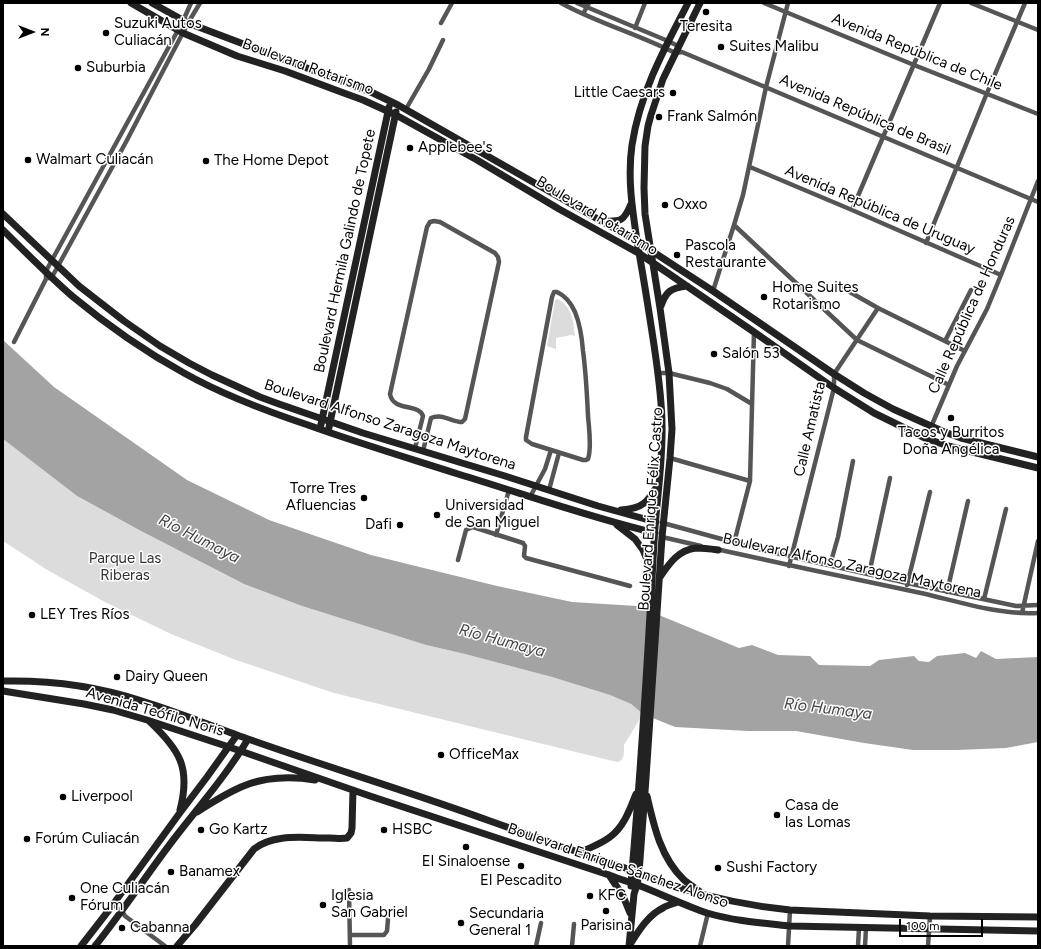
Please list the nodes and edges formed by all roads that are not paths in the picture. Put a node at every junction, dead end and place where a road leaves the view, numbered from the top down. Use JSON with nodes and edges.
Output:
{"nodes":[{"id":1,"x":131,"y":3,"type":"edge"},
{"id":2,"x":152,"y":3,"type":"edge"},
{"id":3,"x":191,"y":3,"type":"edge"},
{"id":4,"x":200,"y":3,"type":"edge"},
{"id":5,"x":452,"y":3,"type":"edge"},
{"id":6,"x":561,"y":3,"type":"edge"},
{"id":7,"x":577,"y":3,"type":"edge"},
{"id":8,"x":646,"y":3,"type":"edge"},
{"id":9,"x":688,"y":3,"type":"edge"},
{"id":10,"x":700,"y":3,"type":"edge"},
{"id":11,"x":764,"y":3,"type":"edge"},
{"id":12,"x":788,"y":3,"type":"edge"},
{"id":13,"x":940,"y":3,"type":"edge"},
{"id":14,"x":971,"y":3,"type":"edge"},
{"id":15,"x":1025,"y":3,"type":"edge"},
{"id":16,"x":587,"y":5,"type":"edge"},
{"id":17,"x":785,"y":12,"type":"junction"},
{"id":18,"x":583,"y":14,"type":"junction"},
{"id":19,"x":1016,"y":21,"type":"junction"},
{"id":20,"x":186,"y":22,"type":"junction"},
{"id":21,"x":440,"y":23,"type":"dead end"},
{"id":22,"x":635,"y":28,"type":"junction"},
{"id":23,"x":1038,"y":30,"type":"edge"},
{"id":24,"x":181,"y":31,"type":"junction"},
{"id":25,"x":443,"y":40,"type":"dead end"},
{"id":26,"x":666,"y":44,"type":"junction"},
{"id":27,"x":678,"y":50,"type":"junction"},
{"id":28,"x":914,"y":65,"type":"junction"},
{"id":29,"x":766,"y":87,"type":"junction"},
{"id":30,"x":987,"y":93,"type":"junction"},
{"id":31,"x":390,"y":100,"type":"junction"},
{"id":32,"x":398,"y":105,"type":"junction"},
{"id":33,"x":406,"y":109,"type":"junction"},
{"id":34,"x":388,"y":111,"type":"junction"},
{"id":35,"x":1038,"y":114,"type":"edge"},
{"id":36,"x":396,"y":115,"type":"junction"},
{"id":37,"x":883,"y":137,"type":"junction"},
{"id":38,"x":956,"y":167,"type":"junction"},
{"id":39,"x":750,"y":168,"type":"junction"},
{"id":40,"x":519,"y":174,"type":"junction"},
{"id":41,"x":1038,"y":181,"type":"edge"},
{"id":42,"x":515,"y":182,"type":"junction"},
{"id":43,"x":1031,"y":199,"type":"junction"},
{"id":44,"x":632,"y":202,"type":"junction"},
{"id":45,"x":1038,"y":202,"type":"edge"},
{"id":46,"x":852,"y":210,"type":"junction"},
{"id":47,"x":3,"y":214,"type":"edge"},
{"id":48,"x":602,"y":221,"type":"junction"},
{"id":49,"x":734,"y":225,"type":"junction"},
{"id":50,"x":3,"y":230,"type":"edge"},
{"id":51,"x":638,"y":242,"type":"junction"},
{"id":52,"x":926,"y":243,"type":"junction"},
{"id":53,"x":651,"y":251,"type":"junction"},
{"id":54,"x":640,"y":254,"type":"junction"},
{"id":55,"x":52,"y":260,"type":"junction"},
{"id":56,"x":654,"y":264,"type":"junction"},
{"id":57,"x":58,"y":267,"type":"junction"},
{"id":58,"x":1001,"y":275,"type":"junction"},
{"id":59,"x":48,"y":276,"type":"junction"},
{"id":60,"x":687,"y":286,"type":"junction"},
{"id":61,"x":841,"y":286,"type":"dead end"},
{"id":62,"x":971,"y":290,"type":"dead end"},
{"id":63,"x":713,"y":291,"type":"junction"},
{"id":64,"x":660,"y":308,"type":"junction"},
{"id":65,"x":878,"y":308,"type":"junction"},
{"id":66,"x":754,"y":332,"type":"junction"},
{"id":67,"x":857,"y":340,"type":"junction"},
{"id":68,"x":945,"y":341,"type":"junction"},
{"id":69,"x":14,"y":342,"type":"dead end"},
{"id":70,"x":965,"y":351,"type":"junction"},
{"id":71,"x":190,"y":363,"type":"junction"},
{"id":72,"x":184,"y":373,"type":"junction"},
{"id":73,"x":659,"y":373,"type":"junction"},
{"id":74,"x":669,"y":373,"type":"junction"},
{"id":75,"x":834,"y":374,"type":"junction"},
{"id":76,"x":949,"y":385,"type":"junction"},
{"id":77,"x":834,"y":388,"type":"junction"},
{"id":78,"x":752,"y":404,"type":"junction"},
{"id":79,"x":323,"y":418,"type":"junction"},
{"id":80,"x":330,"y":422,"type":"junction"},
{"id":81,"x":931,"y":427,"type":"junction"},
{"id":82,"x":320,"y":429,"type":"junction"},
{"id":83,"x":328,"y":432,"type":"junction"},
{"id":84,"x":925,"y":438,"type":"junction"},
{"id":85,"x":415,"y":448,"type":"junction"},
{"id":86,"x":551,"y":450,"type":"junction"},
{"id":87,"x":423,"y":451,"type":"junction"},
{"id":88,"x":559,"y":453,"type":"junction"},
{"id":89,"x":1038,"y":457,"type":"edge"},
{"id":90,"x":670,"y":458,"type":"junction"},
{"id":91,"x":853,"y":461,"type":"dead end"},
{"id":92,"x":1038,"y":468,"type":"edge"},
{"id":93,"x":545,"y":469,"type":"junction"},
{"id":94,"x":554,"y":472,"type":"junction"},
{"id":95,"x":890,"y":478,"type":"dead end"},
{"id":96,"x":660,"y":481,"type":"junction"},
{"id":97,"x":750,"y":481,"type":"junction"},
{"id":98,"x":536,"y":486,"type":"junction"},
{"id":99,"x":509,"y":490,"type":"junction"},
{"id":100,"x":549,"y":490,"type":"junction"},
{"id":101,"x":930,"y":492,"type":"dead end"},
{"id":102,"x":530,"y":497,"type":"junction"},
{"id":103,"x":968,"y":501,"type":"dead end"},
{"id":104,"x":1006,"y":509,"type":"dead end"},
{"id":105,"x":616,"y":511,"type":"junction"},
{"id":106,"x":614,"y":522,"type":"junction"},
{"id":107,"x":659,"y":523,"type":"junction"},
{"id":108,"x":655,"y":533,"type":"junction"},
{"id":109,"x":496,"y":535,"type":"junction"},
{"id":110,"x":662,"y":537,"type":"junction"},
{"id":111,"x":1038,"y":541,"type":"edge"},
{"id":112,"x":734,"y":543,"type":"junction"},
{"id":113,"x":718,"y":550,"type":"junction"},
{"id":114,"x":791,"y":557,"type":"junction"},
{"id":115,"x":458,"y":560,"type":"dead end"},
{"id":116,"x":830,"y":565,"type":"junction"},
{"id":117,"x":789,"y":566,"type":"junction"},
{"id":118,"x":653,"y":573,"type":"junction"},
{"id":119,"x":868,"y":574,"type":"junction"},
{"id":120,"x":659,"y":577,"type":"junction"},
{"id":121,"x":907,"y":583,"type":"junction"},
{"id":122,"x":630,"y":586,"type":"dead end"},
{"id":123,"x":906,"y":590,"type":"junction"},
{"id":124,"x":947,"y":592,"type":"junction"},
{"id":125,"x":655,"y":595,"type":"junction"},
{"id":126,"x":984,"y":599,"type":"junction"},
{"id":127,"x":1038,"y":605,"type":"edge"},
{"id":128,"x":1023,"y":606,"type":"junction"},
{"id":129,"x":1022,"y":613,"type":"junction"},
{"id":130,"x":1038,"y":613,"type":"edge"},
{"id":131,"x":3,"y":681,"type":"edge"},
{"id":132,"x":3,"y":692,"type":"edge"},
{"id":133,"x":148,"y":720,"type":"junction"},
{"id":134,"x":237,"y":736,"type":"junction"},
{"id":135,"x":248,"y":739,"type":"junction"},
{"id":136,"x":229,"y":747,"type":"junction"},
{"id":137,"x":241,"y":751,"type":"junction"},
{"id":138,"x":328,"y":781,"type":"junction"},
{"id":139,"x":642,"y":788,"type":"junction"},
{"id":140,"x":353,"y":790,"type":"junction"},
{"id":141,"x":179,"y":814,"type":"junction"},
{"id":142,"x":193,"y":814,"type":"junction"},
{"id":143,"x":579,"y":852,"type":"junction"},
{"id":144,"x":635,"y":872,"type":"junction"},
{"id":145,"x":609,"y":875,"type":"junction"},
{"id":146,"x":634,"y":884,"type":"junction"},
{"id":147,"x":349,"y":890,"type":"dead end"},
{"id":148,"x":704,"y":895,"type":"junction"},
{"id":149,"x":678,"y":902,"type":"junction"},
{"id":150,"x":111,"y":908,"type":"junction"},
{"id":151,"x":790,"y":910,"type":"junction"},
{"id":152,"x":708,"y":913,"type":"junction"},
{"id":153,"x":122,"y":914,"type":"junction"},
{"id":154,"x":631,"y":916,"type":"junction"},
{"id":155,"x":930,"y":916,"type":"junction"},
{"id":156,"x":1038,"y":917,"type":"edge"},
{"id":157,"x":388,"y":919,"type":"dead end"},
{"id":158,"x":541,"y":923,"type":"dead end"},
{"id":159,"x":574,"y":924,"type":"dead end"},
{"id":160,"x":790,"y":926,"type":"junction"},
{"id":161,"x":862,"y":928,"type":"junction"},
{"id":162,"x":930,"y":929,"type":"junction"},
{"id":163,"x":1038,"y":931,"type":"edge"},
{"id":164,"x":350,"y":935,"type":"junction"},
{"id":165,"x":81,"y":946,"type":"edge"},
{"id":166,"x":95,"y":946,"type":"edge"},
{"id":167,"x":165,"y":946,"type":"edge"},
{"id":168,"x":177,"y":946,"type":"edge"},
{"id":169,"x":350,"y":946,"type":"edge"},
{"id":170,"x":536,"y":946,"type":"edge"},
{"id":171,"x":572,"y":946,"type":"edge"},
{"id":172,"x":629,"y":946,"type":"edge"},
{"id":173,"x":700,"y":946,"type":"edge"},
{"id":174,"x":788,"y":946,"type":"edge"},
{"id":175,"x":858,"y":946,"type":"edge"},
{"id":176,"x":866,"y":946,"type":"edge"},
{"id":177,"x":928,"y":946,"type":"edge"}],
"edges":[{"from":1,"to":24,"type":"main road","name":"Boulevard Rotarismo"},
{"from":2,"to":20,"type":"main road","name":"Boulevard Rotarismo"},
{"from":3,"to":20,"type":"street"},
{"from":4,"to":20,"type":"street"},
{"from":5,"to":21,"type":"street"},
{"from":6,"to":18,"type":"street","name":"Avenida República de Brasil"},
{"from":7,"to":16,"type":"street","name":"Avenida República de Brasil"},
{"from":8,"to":22,"type":"street"},
{"from":9,"to":26,"type":"main road","name":"Boulevard Enrique Félix Castro"},
{"from":10,"to":27,"type":"main road","name":"Boulevard Enrique Félix Castro"},
{"from":11,"to":17,"type":"street","name":"Avenida República de Chile"},
{"from":12,"to":17,"type":"street"},
{"from":13,"to":28,"type":"street"},
{"from":14,"to":19,"type":"street"},
{"from":15,"to":19,"type":"street"},
{"from":16,"to":18,"type":"street"},
{"from":16,"to":22,"type":"street","name":"Avenida República de Brasil"},
{"from":17,"to":28,"type":"street","name":"Avenida República de Chile"},
{"from":17,"to":29,"type":"street"},
{"from":18,"to":26,"type":"street","name":"Avenida República de Brasil"},
{"from":19,"to":23,"type":"street"},
{"from":19,"to":30,"type":"street"},
{"from":20,"to":24,"type":"street"},
{"from":20,"to":31,"type":"main road","name":"Boulevard Rotarismo"},
{"from":22,"to":26,"type":"street","name":"Avenida República de Brasil"},
{"from":24,"to":34,"type":"main road","name":"Boulevard Rotarismo"},
{"from":24,"to":55,"type":"street"},
{"from":24,"to":57,"type":"street"},
{"from":25,"to":33,"type":"street"},
{"from":26,"to":27,"type":"street","name":"Avenida República de Brasil"},
{"from":26,"to":27,"type":"street","name":"Avenida República de Brasil"},
{"from":26,"to":44,"type":"main road","name":"Boulevard Enrique Félix Castro"},
{"from":27,"to":29,"type":"street","name":"Avenida República de Brasil"},
{"from":27,"to":53,"type":"main road","name":"Boulevard Enrique Félix Castro"},
{"from":28,"to":30,"type":"street","name":"Avenida República de Chile"},
{"from":28,"to":37,"type":"street"},
{"from":29,"to":37,"type":"street","name":"Avenida República de Brasil"},
{"from":29,"to":39,"type":"street"},
{"from":30,"to":35,"type":"street","name":"Avenida República de Chile"},
{"from":30,"to":38,"type":"street"},
{"from":31,"to":32,"type":"main road","name":"Boulevard Rotarismo"},
{"from":31,"to":34,"type":"main road","name":"Boulevard Hermila Galindo de Topete"},
{"from":32,"to":33,"type":"main road","name":"Boulevard Rotarismo"},
{"from":32,"to":36,"type":"main road","name":"Boulevard Hermila Galindo de Topete"},
{"from":33,"to":40,"type":"main road","name":"Boulevard Rotarismo"},
{"from":34,"to":36,"type":"main road","name":"Boulevard Rotarismo"},
{"from":34,"to":79,"type":"main road","name":"Boulevard Hermila Galindo de Topete"},
{"from":36,"to":42,"type":"main road","name":"Boulevard Rotarismo"},
{"from":36,"to":80,"type":"main road","name":"Boulevard Hermila Galindo de Topete"},
{"from":37,"to":38,"type":"street","name":"Avenida República de Brasil"},
{"from":37,"to":46,"type":"street"},
{"from":38,"to":43,"type":"street","name":"Avenida República de Brasil"},
{"from":38,"to":52,"type":"street"},
{"from":39,"to":46,"type":"street","name":"Avenida República de Uruguay"},
{"from":39,"to":49,"type":"street"},
{"from":40,"to":42,"type":"main road"},
{"from":40,"to":48,"type":"main road","name":"Boulevard Rotarismo"},
{"from":41,"to":43,"type":"street","name":"Calle República de Honduras"},
{"from":42,"to":54,"type":"main road","name":"Boulevard Rotarismo"},
{"from":43,"to":45,"type":"street","name":"Avenida República de Brasil"},
{"from":43,"to":58,"type":"street","name":"Calle República de Honduras"},
{"from":44,"to":48,"type":"main road"},
{"from":44,"to":51,"type":"main road","name":"Boulevard Enrique Félix Castro"},
{"from":46,"to":52,"type":"street","name":"Avenida República de Uruguay"},
{"from":47,"to":55,"type":"main road","name":"Boulevard Alfonso Zaragoza Maytorena"},
{"from":48,"to":51,"type":"main road","name":"Boulevard Rotarismo"},
{"from":49,"to":63,"type":"street"},
{"from":49,"to":67,"type":"street"},
{"from":50,"to":59,"type":"main road","name":"Boulevard Alfonso Zaragoza Maytorena"},
{"from":51,"to":53,"type":"main road","name":"Boulevard Rotarismo"},
{"from":51,"to":54,"type":"main road","name":"Boulevard Enrique Félix Castro"},
{"from":52,"to":58,"type":"street","name":"Avenida República de Uruguay"},
{"from":53,"to":56,"type":"main road","name":"Boulevard Enrique Félix Castro"},
{"from":53,"to":63,"type":"main road","name":"Boulevard Rotarismo"},
{"from":54,"to":56,"type":"main road","name":"Boulevard Rotarismo"},
{"from":54,"to":73,"type":"main road","name":"Boulevard Enrique Félix Castro"},
{"from":55,"to":57,"type":"main road","name":"Boulevard Alfonso Zaragoza Maytorena"},
{"from":55,"to":59,"type":"street"},
{"from":56,"to":60,"type":"main road","name":"Boulevard Rotarismo"},
{"from":56,"to":64,"type":"main road","name":"Boulevard Enrique Félix Castro"},
{"from":57,"to":59,"type":"street"},
{"from":57,"to":71,"type":"main road","name":"Boulevard Alfonso Zaragoza Maytorena"},
{"from":58,"to":70,"type":"street","name":"Calle República de Honduras"},
{"from":59,"to":69,"type":"street"},
{"from":59,"to":72,"type":"main road","name":"Boulevard Alfonso Zaragoza Maytorena"},
{"from":60,"to":64,"type":"main road"},
{"from":60,"to":66,"type":"main road","name":"Boulevard Rotarismo"},
{"from":61,"to":65,"type":"street"},
{"from":62,"to":68,"type":"street"},
{"from":63,"to":75,"type":"main road","name":"Boulevard Rotarismo"},
{"from":64,"to":74,"type":"main road","name":"Boulevard Enrique Félix Castro"},
{"from":65,"to":67,"type":"street","name":"Calle Amatista"},
{"from":65,"to":68,"type":"street"},
{"from":66,"to":77,"type":"main road","name":"Boulevard Rotarismo"},
{"from":66,"to":78,"type":"street"},
{"from":67,"to":75,"type":"street","name":"Calle Amatista"},
{"from":67,"to":76,"type":"street"},
{"from":68,"to":70,"type":"street"},
{"from":70,"to":76,"type":"street","name":"Calle República de Honduras"},
{"from":71,"to":72,"type":"main road"},
{"from":71,"to":79,"type":"main road","name":"Boulevard Alfonso Zaragoza Maytorena"},
{"from":72,"to":82,"type":"main road","name":"Boulevard Alfonso Zaragoza Maytorena"},
{"from":73,"to":74,"type":"street"},
{"from":73,"to":96,"type":"main road","name":"Boulevard Enrique Félix Castro"},
{"from":74,"to":78,"type":"street"},
{"from":74,"to":90,"type":"main road","name":"Boulevard Enrique Félix Castro"},
{"from":75,"to":77,"type":"street","name":"Calle Amatista"},
{"from":75,"to":81,"type":"main road","name":"Boulevard Rotarismo"},
{"from":76,"to":81,"type":"street","name":"Calle República de Honduras"},
{"from":77,"to":84,"type":"main road","name":"Boulevard Rotarismo"},
{"from":77,"to":114,"type":"street","name":"Calle Amatista"},
{"from":78,"to":97,"type":"street"},
{"from":79,"to":80,"type":"main road","name":"Boulevard Alfonso Zaragoza Maytorena"},
{"from":79,"to":82,"type":"main road","name":"Boulevard Hermila Galindo de Topete"},
{"from":80,"to":83,"type":"main road","name":"Boulevard Hermila Galindo de Topete"},
{"from":80,"to":85,"type":"main road","name":"Boulevard Alfonso Zaragoza Maytorena"},
{"from":81,"to":84,"type":"street","name":"Calle República de Honduras"},
{"from":81,"to":89,"type":"main road","name":"Boulevard Rotarismo"},
{"from":82,"to":83,"type":"main road","name":"Boulevard Alfonso Zaragoza Maytorena"},
{"from":83,"to":99,"type":"main road","name":"Boulevard Alfonso Zaragoza Maytorena"},
{"from":84,"to":92,"type":"main road","name":"Boulevard Rotarismo"},
{"from":85,"to":87,"type":"main road","name":"Boulevard Alfonso Zaragoza Maytorena"},
{"from":85,"to":87,"type":"street"},
{"from":86,"to":88,"type":"street"},
{"from":86,"to":88,"type":"street"},
{"from":86,"to":93,"type":"street"},
{"from":87,"to":98,"type":"main road","name":"Boulevard Alfonso Zaragoza Maytorena"},
{"from":88,"to":94,"type":"street"},
{"from":90,"to":97,"type":"street"},
{"from":90,"to":107,"type":"main road","name":"Boulevard Enrique Félix Castro"},
{"from":91,"to":116,"type":"street"},
{"from":93,"to":94,"type":"street"},
{"from":93,"to":98,"type":"street"},
{"from":94,"to":100,"type":"street"},
{"from":95,"to":119,"type":"street"},
{"from":96,"to":105,"type":"main road"},
{"from":96,"to":107,"type":"main road","name":"Boulevard Enrique Félix Castro"},
{"from":97,"to":112,"type":"street"},
{"from":98,"to":100,"type":"main road","name":"Boulevard Alfonso Zaragoza Maytorena"},
{"from":98,"to":102,"type":"street"},
{"from":99,"to":102,"type":"main road","name":"Boulevard Alfonso Zaragoza Maytorena"},
{"from":99,"to":109,"type":"street"},
{"from":100,"to":105,"type":"main road","name":"Boulevard Alfonso Zaragoza Maytorena"},
{"from":101,"to":121,"type":"street"},
{"from":102,"to":106,"type":"main road","name":"Boulevard Alfonso Zaragoza Maytorena"},
{"from":103,"to":124,"type":"street"},
{"from":104,"to":126,"type":"street"},
{"from":105,"to":107,"type":"main road","name":"Boulevard Alfonso Zaragoza Maytorena"},
{"from":106,"to":108,"type":"main road","name":"Boulevard Alfonso Zaragoza Maytorena"},
{"from":106,"to":118,"type":"main road"},
{"from":107,"to":108,"type":"main road","name":"Boulevard Enrique Félix Castro"},
{"from":107,"to":110,"type":"main road","name":"Boulevard Enrique Félix Castro"},
{"from":107,"to":112,"type":"street","name":"Boulevard Alfonso Zaragoza Maytorena"},
{"from":108,"to":118,"type":"main road","name":"Boulevard Enrique Félix Castro"},
{"from":109,"to":115,"type":"street"},
{"from":109,"to":122,"type":"street"},
{"from":110,"to":113,"type":"street","name":"Boulevard Alfonso Zaragoza Maytorena"},
{"from":110,"to":120,"type":"main road","name":"Boulevard Enrique Félix Castro"},
{"from":111,"to":128,"type":"street"},
{"from":112,"to":114,"type":"street","name":"Boulevard Alfonso Zaragoza Maytorena"},
{"from":113,"to":117,"type":"street","name":"Boulevard Alfonso Zaragoza Maytorena"},
{"from":113,"to":120,"type":"main road"},
{"from":114,"to":116,"type":"street","name":"Boulevard Alfonso Zaragoza Maytorena"},
{"from":114,"to":117,"type":"street","name":"Calle Amatista"},
{"from":116,"to":119,"type":"street","name":"Boulevard Alfonso Zaragoza Maytorena"},
{"from":117,"to":123,"type":"street","name":"Boulevard Alfonso Zaragoza Maytorena"},
{"from":118,"to":125,"type":"main road","name":"Boulevard Enrique Félix Castro"},
{"from":119,"to":121,"type":"street","name":"Boulevard Alfonso Zaragoza Maytorena"},
{"from":120,"to":125,"type":"main road","name":"Boulevard Enrique Félix Castro"},
{"from":121,"to":123,"type":"street"},
{"from":121,"to":124,"type":"street","name":"Boulevard Alfonso Zaragoza Maytorena"},
{"from":123,"to":129,"type":"street","name":"Boulevard Alfonso Zaragoza Maytorena"},
{"from":124,"to":126,"type":"street","name":"Boulevard Alfonso Zaragoza Maytorena"},
{"from":125,"to":139,"type":"main road","name":"Boulevard Enrique Félix Castro"},
{"from":126,"to":128,"type":"street","name":"Boulevard Alfonso Zaragoza Maytorena"},
{"from":127,"to":128,"type":"street","name":"Boulevard Alfonso Zaragoza Maytorena"},
{"from":128,"to":129,"type":"street"},
{"from":129,"to":130,"type":"street","name":"Boulevard Alfonso Zaragoza Maytorena"},
{"from":131,"to":134,"type":"main road","name":"Avenida Teófilo Noris"},
{"from":132,"to":133,"type":"main road","name":"Avenida Teófilo Noris"},
{"from":133,"to":136,"type":"main road","name":"Avenida Teófilo Noris"},
{"from":133,"to":141,"type":"main road"},
{"from":134,"to":135,"type":"main road","name":"Avenida Teófilo Noris"},
{"from":134,"to":136,"type":"main road"},
{"from":135,"to":137,"type":"main road"},
{"from":135,"to":143,"type":"main road","name":"Boulevard Enrique Sánchez Alonso"},
{"from":136,"to":137,"type":"main road","name":"Boulevard Enrique Sánchez Alonso"},
{"from":136,"to":141,"type":"main road"},
{"from":137,"to":138,"type":"main road","name":"Boulevard Enrique Sánchez Alonso"},
{"from":137,"to":142,"type":"main road"},
{"from":138,"to":140,"type":"main road","name":"Boulevard Enrique Sánchez Alonso"},
{"from":138,"to":142,"type":"main road"},
{"from":139,"to":143,"type":"main road"},
{"from":139,"to":144,"type":"main road","name":"Boulevard Enrique Félix Castro"},
{"from":139,"to":148,"type":"main road"},
{"from":140,"to":145,"type":"main road","name":"Boulevard Enrique Sánchez Alonso"},
{"from":140,"to":168,"type":"main road"},
{"from":141,"to":150,"type":"main road"},
{"from":142,"to":153,"type":"main road"},
{"from":143,"to":144,"type":"main road","name":"Boulevard Enrique Sánchez Alonso"},
{"from":144,"to":146,"type":"main road","name":"Boulevard Enrique Félix Castro"},
{"from":144,"to":148,"type":"main road","name":"Boulevard Enrique Sánchez Alonso"},
{"from":145,"to":146,"type":"main road","name":"Boulevard Enrique Sánchez Alonso"},
{"from":145,"to":154,"type":"main road"},
{"from":146,"to":149,"type":"main road","name":"Boulevard Enrique Sánchez Alonso"},
{"from":146,"to":154,"type":"main road","name":"Boulevard Enrique Félix Castro"},
{"from":147,"to":164,"type":"street"},
{"from":148,"to":151,"type":"main road","name":"Boulevard Enrique Sánchez Alonso"},
{"from":149,"to":152,"type":"main road","name":"Boulevard Enrique Sánchez Alonso"},
{"from":149,"to":172,"type":"main road"},
{"from":150,"to":153,"type":"street"},
{"from":150,"to":165,"type":"main road"},
{"from":151,"to":155,"type":"main road","name":"Boulevard Enrique Sánchez Alonso"},
{"from":151,"to":160,"type":"street"},
{"from":152,"to":160,"type":"main road","name":"Boulevard Enrique Sánchez Alonso"},
{"from":152,"to":173,"type":"street"},
{"from":153,"to":166,"type":"main road"},
{"from":153,"to":167,"type":"street"},
{"from":154,"to":172,"type":"main road"},
{"from":155,"to":156,"type":"main road","name":"Boulevard Enrique Sánchez Alonso"},
{"from":155,"to":162,"type":"street"},
{"from":157,"to":164,"type":"street"},
{"from":158,"to":170,"type":"street"},
{"from":159,"to":171,"type":"street"},
{"from":160,"to":161,"type":"main road","name":"Boulevard Enrique Sánchez Alonso"},
{"from":160,"to":174,"type":"street"},
{"from":161,"to":162,"type":"main road","name":"Boulevard Enrique Sánchez Alonso"},
{"from":161,"to":175,"type":"street"},
{"from":161,"to":176,"type":"street"},
{"from":162,"to":163,"type":"main road","name":"Boulevard Enrique Sánchez Alonso"},
{"from":162,"to":177,"type":"street"},
{"from":164,"to":169,"type":"street"}]}
